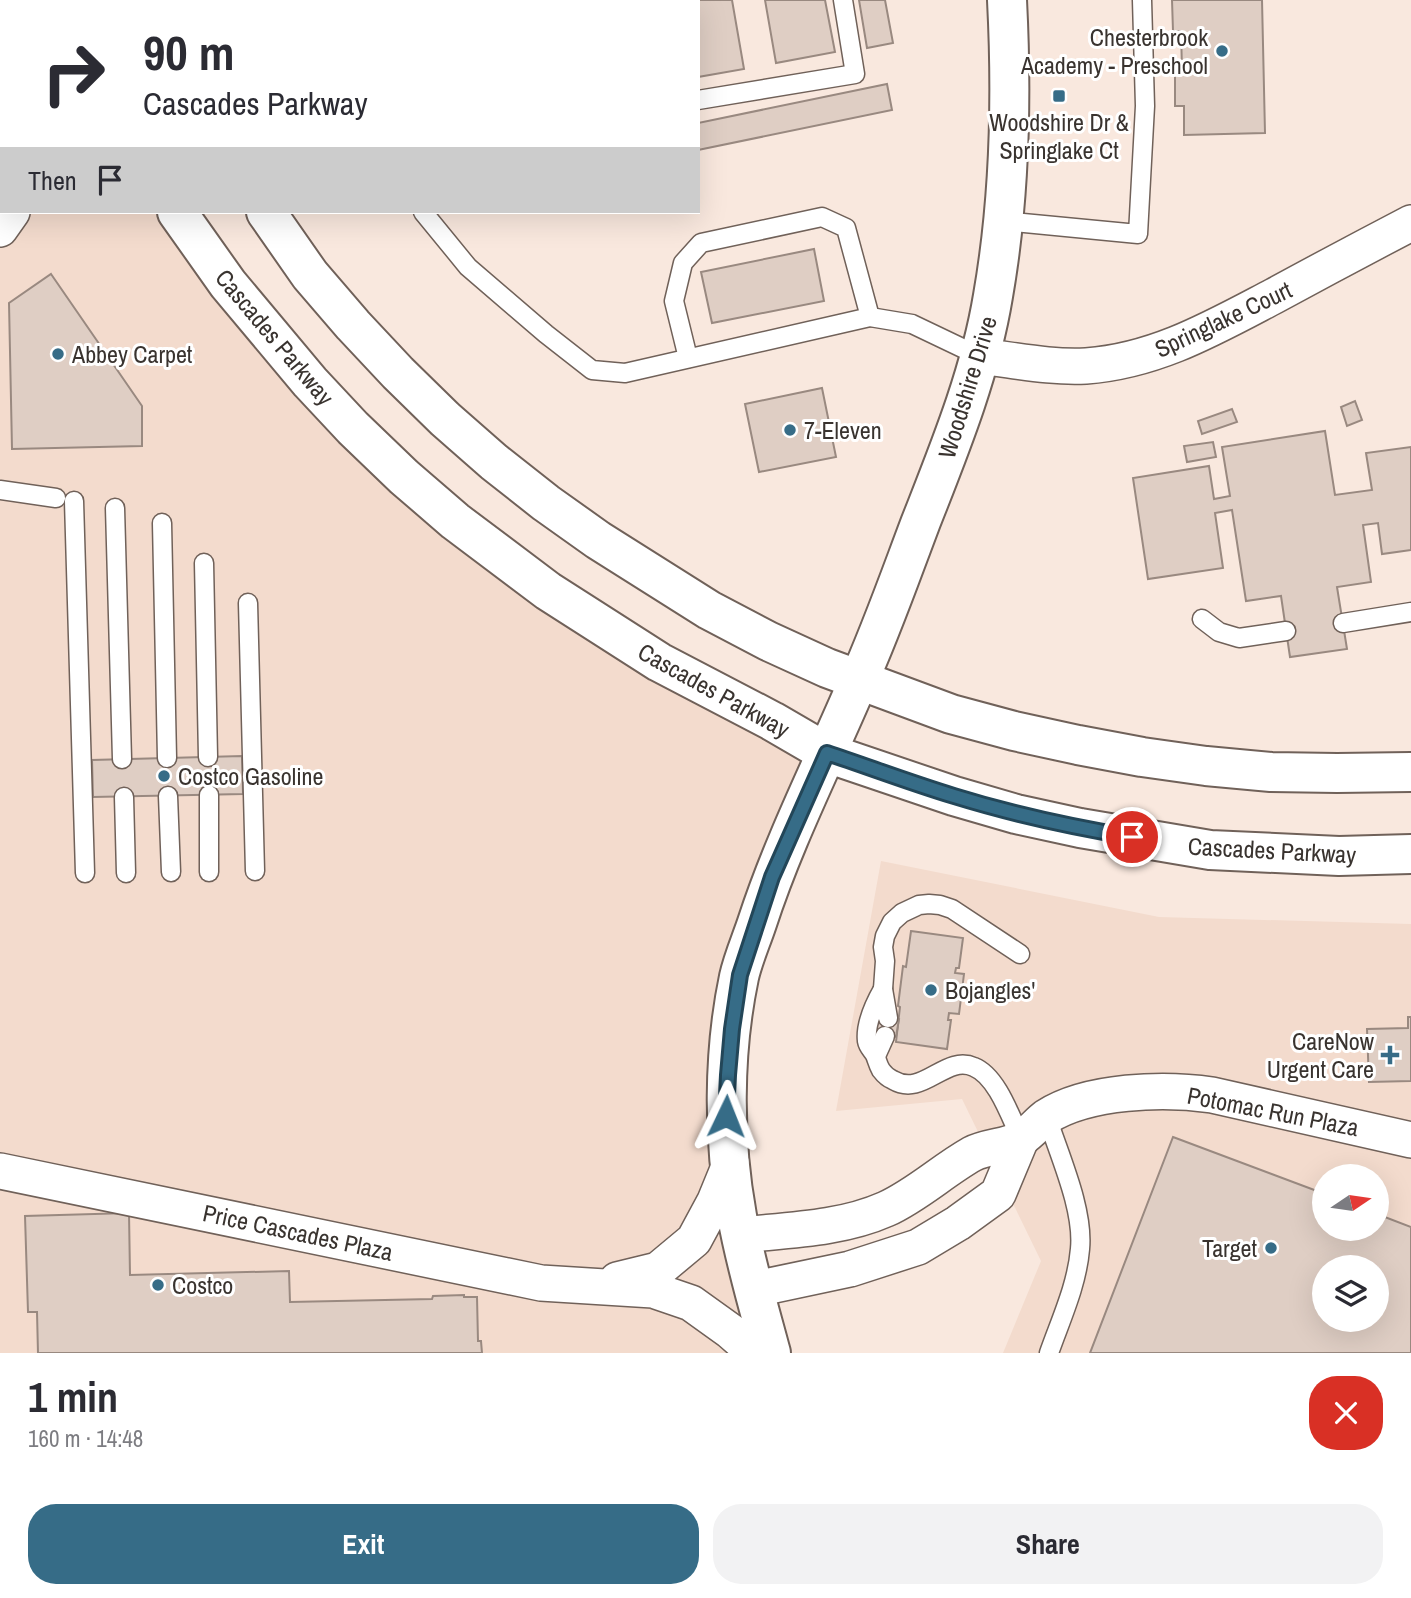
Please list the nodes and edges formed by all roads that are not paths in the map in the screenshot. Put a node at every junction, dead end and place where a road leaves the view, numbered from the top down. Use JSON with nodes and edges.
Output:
{"nodes":[{"id":1,"x":843,"y":0,"type":"edge"},
{"id":2,"x":1007,"y":0,"type":"edge"},
{"id":3,"x":1142,"y":0,"type":"edge"},
{"id":4,"x":700,"y":100,"type":"edge"},
{"id":5,"x":11,"y":214,"type":"edge"},
{"id":6,"x":178,"y":214,"type":"edge"},
{"id":7,"x":267,"y":214,"type":"edge"},
{"id":8,"x":425,"y":214,"type":"edge"},
{"id":9,"x":1003,"y":221,"type":"junction"},
{"id":10,"x":1411,"y":223,"type":"edge"},
{"id":11,"x":0,"y":229,"type":"edge"},
{"id":12,"x":870,"y":317,"type":"junction"},
{"id":13,"x":979,"y":356,"type":"junction"},
{"id":14,"x":688,"y":358,"type":"junction"},
{"id":15,"x":0,"y":491,"type":"edge"},
{"id":16,"x":56,"y":498,"type":"dead end"},
{"id":17,"x":74,"y":501,"type":"dead end"},
{"id":18,"x":115,"y":508,"type":"dead end"},
{"id":19,"x":162,"y":523,"type":"dead end"},
{"id":20,"x":204,"y":563,"type":"dead end"},
{"id":21,"x":248,"y":603,"type":"dead end"},
{"id":22,"x":1411,"y":612,"type":"edge"},
{"id":23,"x":1202,"y":619,"type":"dead end"},
{"id":24,"x":1343,"y":622,"type":"dead end"},
{"id":25,"x":1286,"y":631,"type":"dead end"},
{"id":26,"x":860,"y":680,"type":"junction"},
{"id":27,"x":827,"y":753,"type":"junction"},
{"id":28,"x":208,"y":757,"type":"dead end"},
{"id":29,"x":167,"y":758,"type":"dead end"},
{"id":30,"x":122,"y":760,"type":"dead end"},
{"id":31,"x":1411,"y":772,"type":"edge"},
{"id":32,"x":209,"y":795,"type":"dead end"},
{"id":33,"x":168,"y":796,"type":"dead end"},
{"id":34,"x":124,"y":797,"type":"dead end"},
{"id":35,"x":1411,"y":854,"type":"edge"},
{"id":36,"x":171,"y":872,"type":"dead end"},
{"id":37,"x":209,"y":872,"type":"dead end"},
{"id":38,"x":255,"y":872,"type":"dead end"},
{"id":39,"x":85,"y":873,"type":"dead end"},
{"id":40,"x":126,"y":873,"type":"dead end"},
{"id":41,"x":1020,"y":954,"type":"dead end"},
{"id":42,"x":883,"y":989,"type":"junction"},
{"id":43,"x":888,"y":1018,"type":"dead end"},
{"id":44,"x":885,"y":1036,"type":"dead end"},
{"id":45,"x":876,"y":1056,"type":"junction"},
{"id":46,"x":1034,"y":1128,"type":"junction"},
{"id":47,"x":1411,"y":1140,"type":"edge"},
{"id":48,"x":731,"y":1162,"type":"junction"},
{"id":49,"x":0,"y":1171,"type":"edge"},
{"id":50,"x":741,"y":1236,"type":"junction"},
{"id":51,"x":596,"y":1286,"type":"junction"},
{"id":52,"x":755,"y":1289,"type":"junction"},
{"id":53,"x":755,"y":1353,"type":"edge"},
{"id":54,"x":771,"y":1353,"type":"edge"},
{"id":55,"x":1049,"y":1353,"type":"edge"}],
"edges":[{"from":1,"to":4,"type":"lane"},
{"from":2,"to":9,"type":"main road","name":"Woodshire Drive"},
{"from":3,"to":9,"type":"lane"},
{"from":5,"to":11,"type":"street"},
{"from":6,"to":27,"type":"main road","name":"Cascades Parkway"},
{"from":7,"to":26,"type":"main road"},
{"from":8,"to":14,"type":"lane"},
{"from":9,"to":13,"type":"main road","name":"Woodshire Drive"},
{"from":10,"to":13,"type":"street","name":"Springlake Court"},
{"from":12,"to":13,"type":"lane"},
{"from":12,"to":14,"type":"lane"},
{"from":12,"to":14,"type":"lane"},
{"from":13,"to":26,"type":"main road","name":"Woodshire Drive"},
{"from":15,"to":16,"type":"lane"},
{"from":17,"to":39,"type":"lane"},
{"from":18,"to":30,"type":"lane"},
{"from":19,"to":29,"type":"lane"},
{"from":20,"to":28,"type":"lane"},
{"from":21,"to":38,"type":"lane"},
{"from":22,"to":24,"type":"lane"},
{"from":23,"to":25,"type":"lane"},
{"from":26,"to":27,"type":"main road","name":"Woodshire Drive"},
{"from":26,"to":31,"type":"main road"},
{"from":27,"to":35,"type":"main road","name":"Cascades Parkway"},
{"from":27,"to":48,"type":"main road","name":"Woodshire Drive"},
{"from":32,"to":37,"type":"lane"},
{"from":33,"to":36,"type":"lane"},
{"from":34,"to":40,"type":"lane"},
{"from":41,"to":42,"type":"lane"},
{"from":42,"to":43,"type":"lane"},
{"from":42,"to":45,"type":"lane"},
{"from":44,"to":45,"type":"lane"},
{"from":45,"to":46,"type":"lane"},
{"from":46,"to":47,"type":"street","name":"Potomac Run Plaza"},
{"from":46,"to":50,"type":"street","name":"Potomac Run Plaza"},
{"from":46,"to":52,"type":"street"},
{"from":46,"to":55,"type":"lane"},
{"from":48,"to":50,"type":"main road","name":"Woodshire Drive"},
{"from":48,"to":51,"type":"street","name":"Price Cascades Plaza"},
{"from":49,"to":51,"type":"street","name":"Price Cascades Plaza"},
{"from":50,"to":52,"type":"main road","name":"Woodshire Drive"},
{"from":51,"to":53,"type":"street","name":"Price Cascades Plaza"},
{"from":52,"to":54,"type":"main road","name":"Woodshire Drive"}]}
